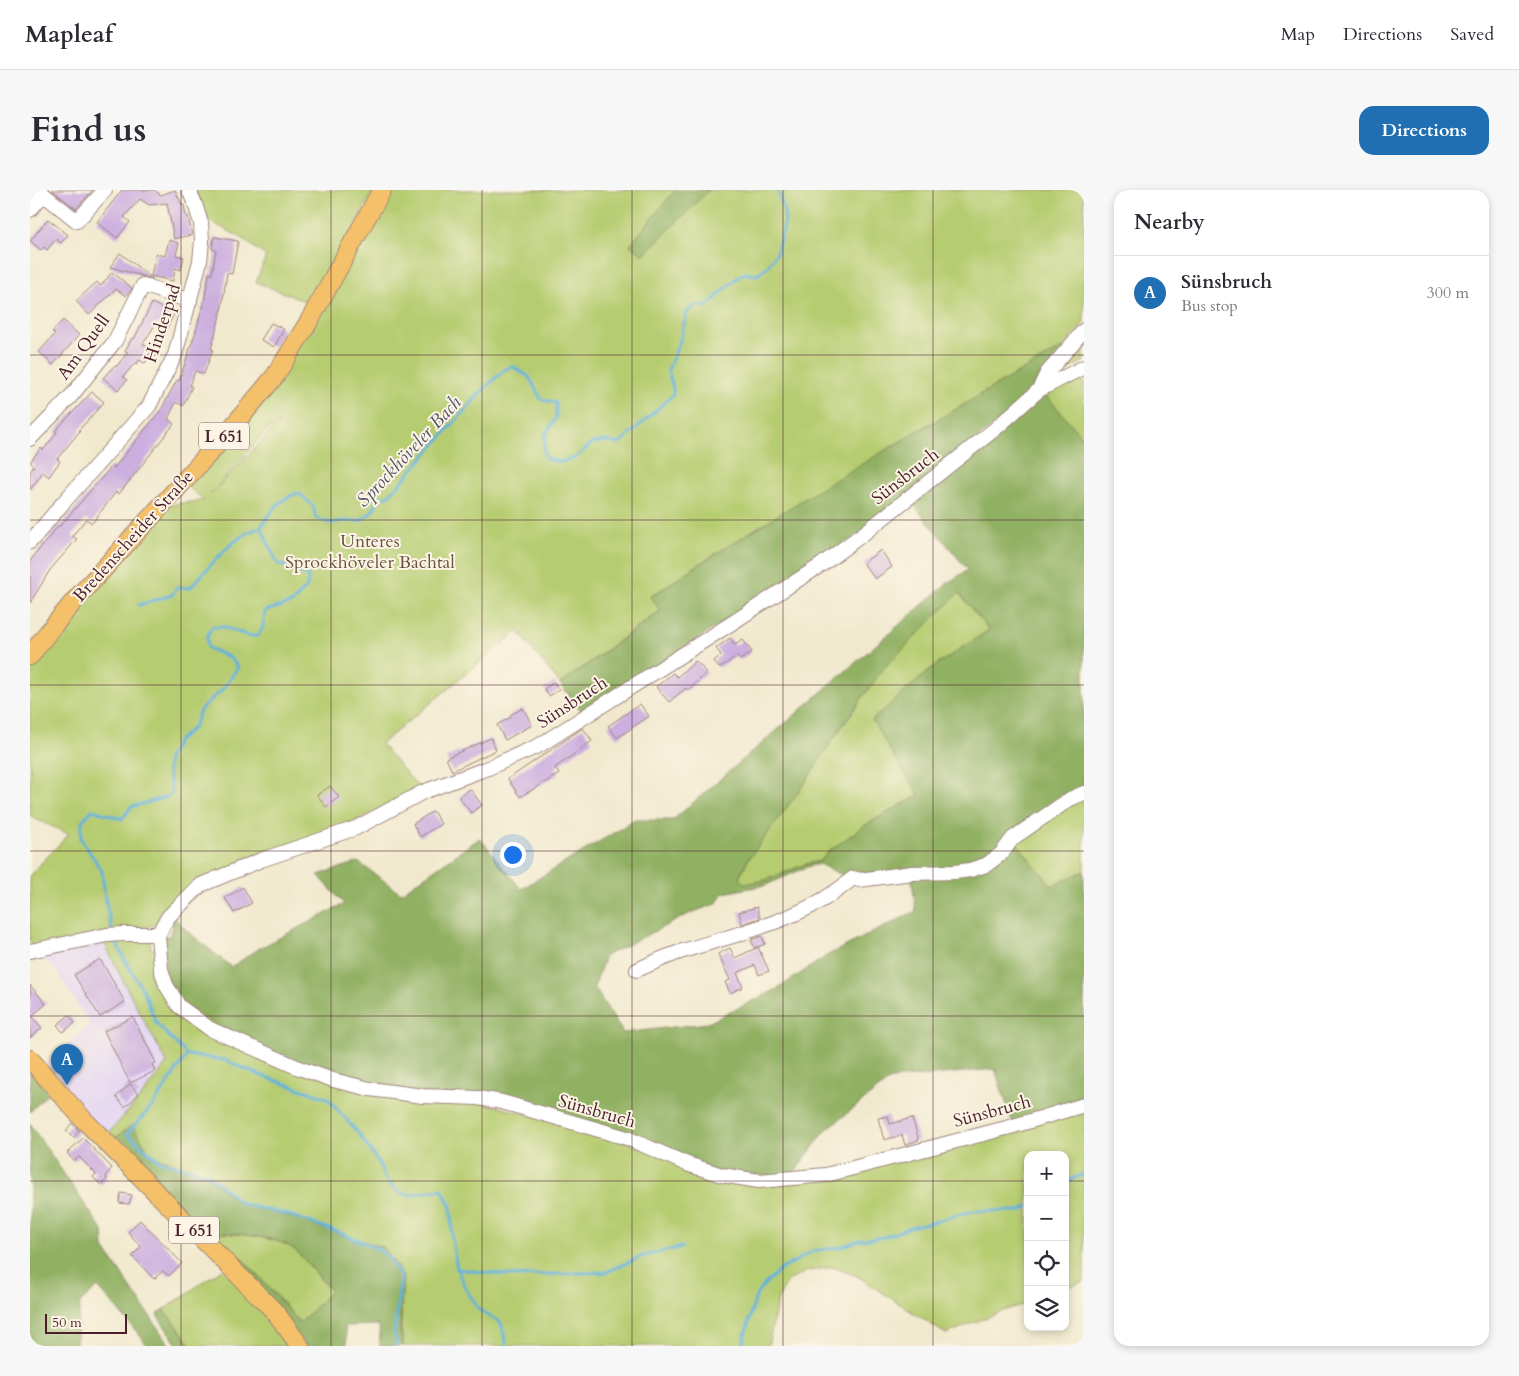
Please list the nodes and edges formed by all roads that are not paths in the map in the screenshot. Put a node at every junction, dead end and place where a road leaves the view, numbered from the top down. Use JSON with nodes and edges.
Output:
{"nodes":[{"id":1,"x":105,"y":190,"type":"edge"},
{"id":2,"x":190,"y":190,"type":"edge"},
{"id":3,"x":382,"y":190,"type":"edge"},
{"id":4,"x":41,"y":192,"type":"edge"},
{"id":5,"x":30,"y":210,"type":"edge"},
{"id":6,"x":190,"y":301,"type":"junction"},
{"id":7,"x":1084,"y":330,"type":"edge"},
{"id":8,"x":1084,"y":367,"type":"edge"},
{"id":9,"x":1039,"y":390,"type":"junction"},
{"id":10,"x":30,"y":439,"type":"edge"},
{"id":11,"x":30,"y":542,"type":"edge"},
{"id":12,"x":30,"y":656,"type":"edge"},
{"id":13,"x":1084,"y":793,"type":"edge"},
{"id":14,"x":158,"y":935,"type":"junction"},
{"id":15,"x":30,"y":951,"type":"edge"},
{"id":16,"x":636,"y":970,"type":"dead end"},
{"id":17,"x":30,"y":1059,"type":"edge"},
{"id":18,"x":1084,"y":1105,"type":"edge"},
{"id":19,"x":300,"y":1346,"type":"edge"}],
"edges":[{"from":1,"to":4,"type":"street"},
{"from":2,"to":6,"type":"street","name":"Hinderpad"},
{"from":3,"to":12,"type":"main road","name":"Bredenscheider Straße","number":"L 651"},
{"from":4,"to":5,"type":"street"},
{"from":6,"to":10,"type":"street","name":"Am Quell"},
{"from":6,"to":11,"type":"street","name":"Hinderpad"},
{"from":7,"to":9,"type":"street"},
{"from":8,"to":9,"type":"street","name":"Sünsbruch"},
{"from":9,"to":14,"type":"street","name":"Sünsbruch"},
{"from":13,"to":16,"type":"street"},
{"from":14,"to":15,"type":"street"},
{"from":14,"to":18,"type":"street","name":"Sünsbruch"},
{"from":17,"to":19,"type":"main road","number":"L 651"}]}
